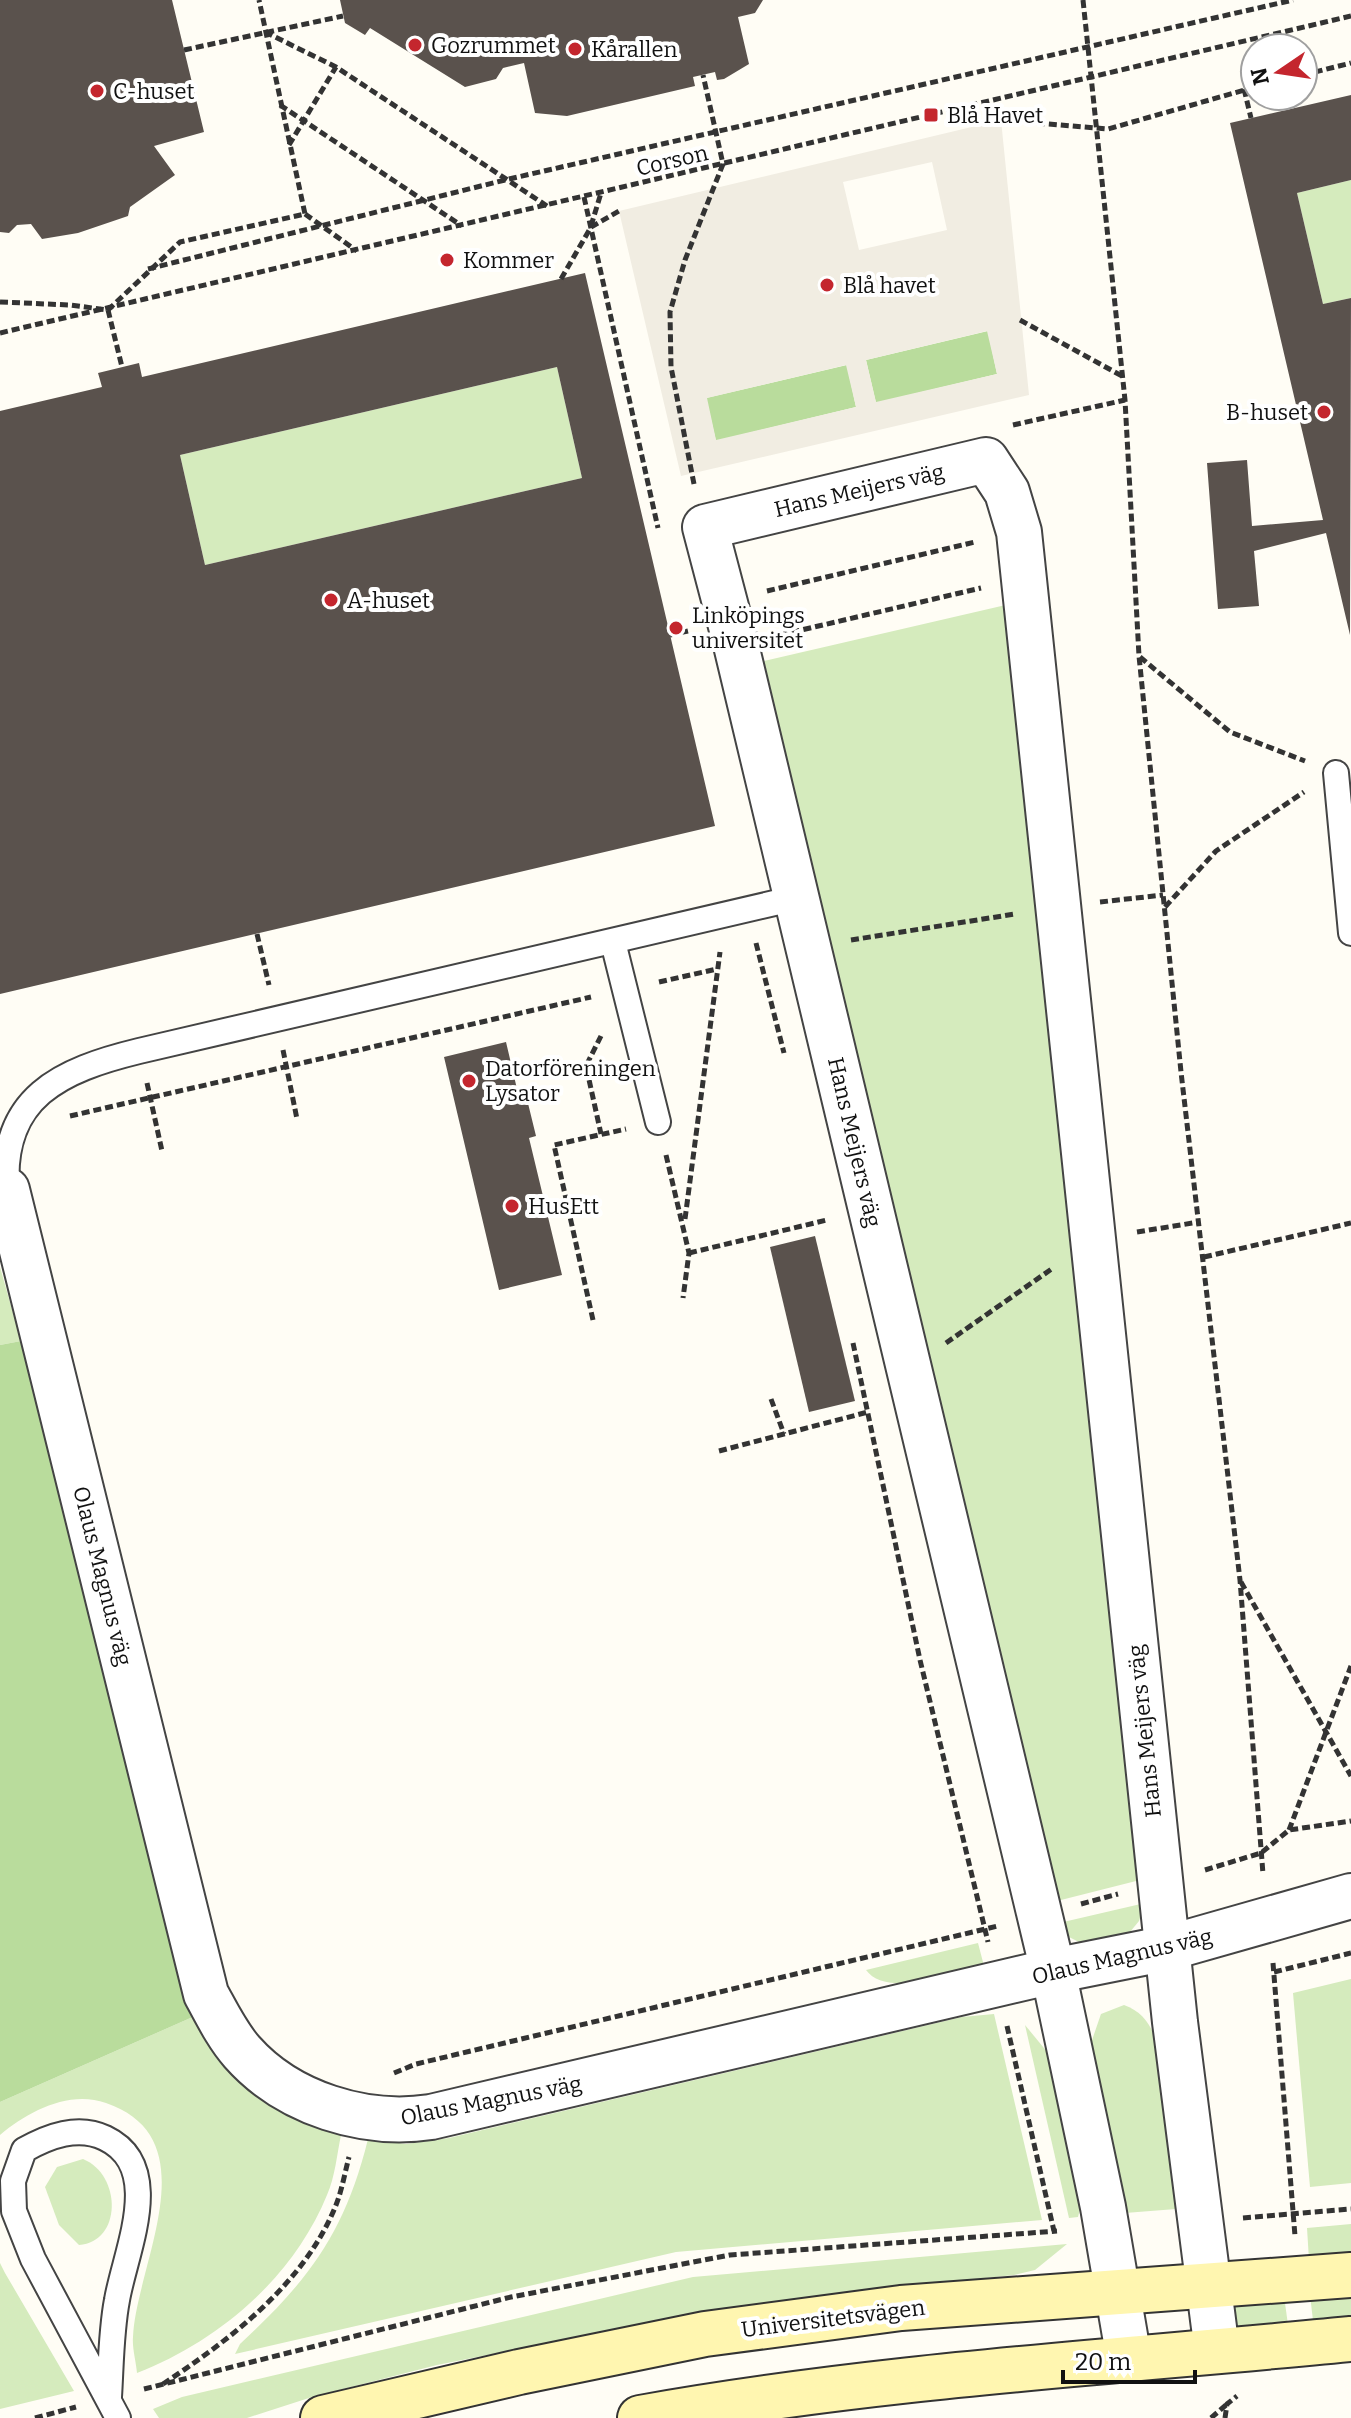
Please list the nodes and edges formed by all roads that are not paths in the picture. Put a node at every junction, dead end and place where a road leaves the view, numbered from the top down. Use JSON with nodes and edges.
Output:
{"nodes":[{"id":1,"x":1336,"y":773,"type":"road end"},
{"id":2,"x":796,"y":898,"type":"junction"},
{"id":3,"x":1351,"y":933,"type":"edge"},
{"id":4,"x":613,"y":942,"type":"junction"},
{"id":5,"x":658,"y":1122,"type":"road end"},
{"id":6,"x":4,"y":1191,"type":"edge"},
{"id":7,"x":1351,"y":1896,"type":"edge"},
{"id":8,"x":1168,"y":1948,"type":"junction"},
{"id":9,"x":1053,"y":1971,"type":"junction"},
{"id":10,"x":1351,"y":2275,"type":"edge"},
{"id":11,"x":1207,"y":2284,"type":"junction"},
{"id":12,"x":1117,"y":2290,"type":"junction"},
{"id":13,"x":1351,"y":2339,"type":"edge"},
{"id":14,"x":1217,"y":2351,"type":"junction"},
{"id":15,"x":1129,"y":2359,"type":"junction"},
{"id":16,"x":113,"y":2408,"type":"edge"},
{"id":17,"x":323,"y":2418,"type":"edge"},
{"id":18,"x":640,"y":2418,"type":"edge"}],
"edges":[{"from":1,"to":3,"type":"lane"},
{"from":2,"to":4,"type":"lane"},
{"from":2,"to":8,"type":"street","name":"Hans Meijers väg"},
{"from":2,"to":9,"type":"street","name":"Hans Meijers väg"},
{"from":4,"to":5,"type":"lane"},
{"from":4,"to":6,"type":"lane"},
{"from":6,"to":9,"type":"street","name":"Olaus Magnus väg"},
{"from":7,"to":8,"type":"street","name":"Olaus Magnus väg"},
{"from":8,"to":9,"type":"street","name":"Olaus Magnus väg"},
{"from":8,"to":11,"type":"street","name":"Hans Meijers väg"},
{"from":9,"to":12,"type":"street","name":"Hans Meijers väg"},
{"from":10,"to":11,"type":"main road","name":"Universitetsvägen"},
{"from":11,"to":12,"type":"main road","name":"Universitetsvägen"},
{"from":11,"to":14,"type":"street","name":"Hans Meijers väg"},
{"from":12,"to":15,"type":"street","name":"Hans Meijers väg"},
{"from":12,"to":17,"type":"main road","name":"Universitetsvägen"},
{"from":13,"to":14,"type":"main road"},
{"from":14,"to":15,"type":"main road"},
{"from":15,"to":18,"type":"main road"},
{"from":16,"to":16,"type":"lane"}]}
